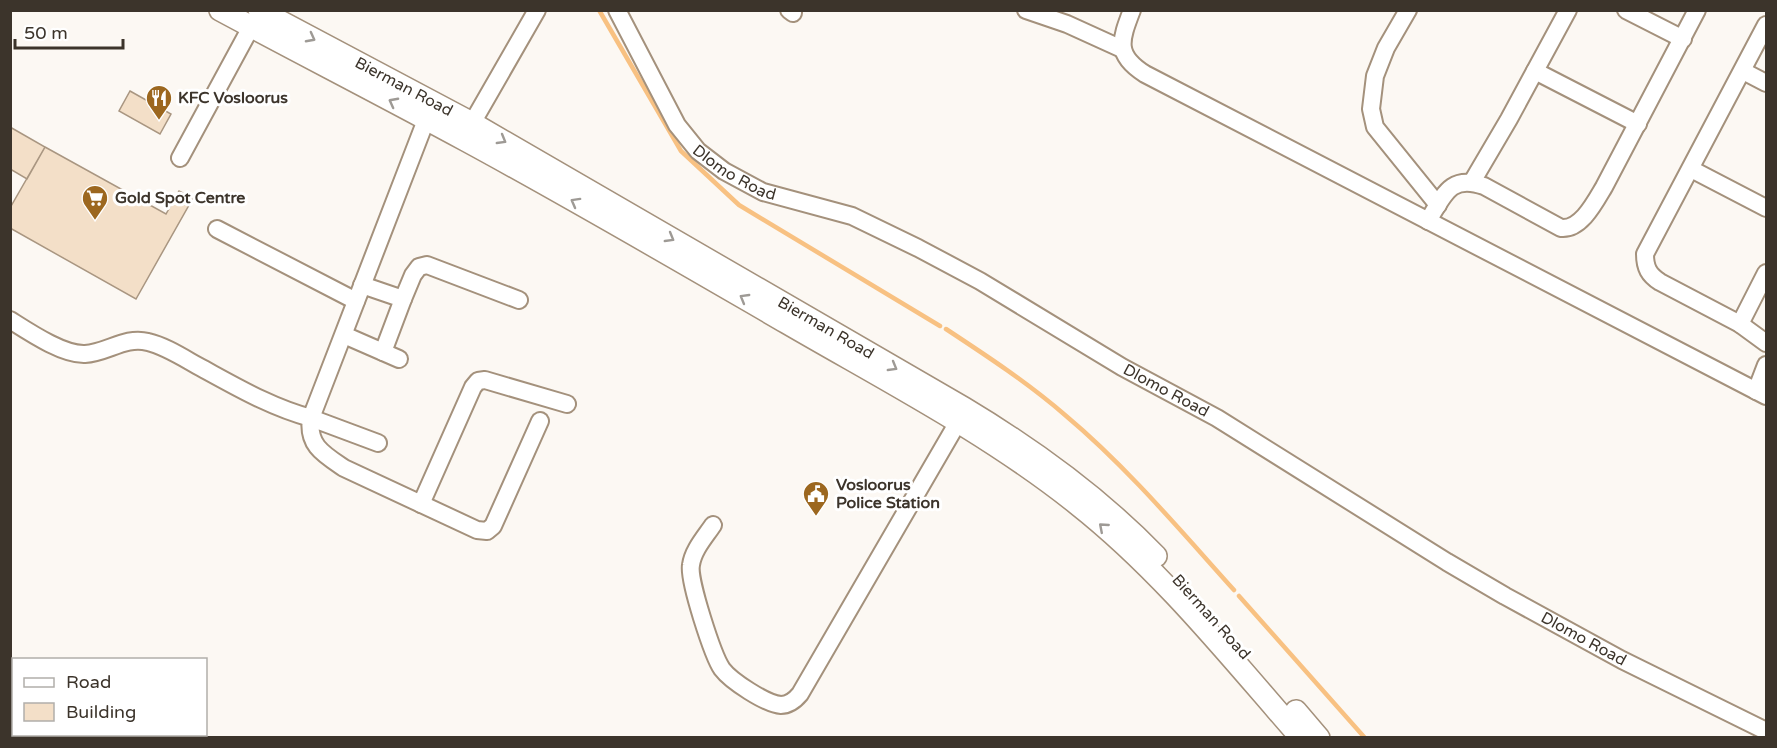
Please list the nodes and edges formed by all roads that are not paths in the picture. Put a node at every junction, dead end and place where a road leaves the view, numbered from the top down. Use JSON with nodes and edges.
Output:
{"nodes":[{"id":1,"x":220,"y":10,"type":"edge"},
{"id":2,"x":537,"y":10,"type":"edge"},
{"id":3,"x":617,"y":10,"type":"edge"},
{"id":4,"x":1026,"y":10,"type":"edge"},
{"id":5,"x":1132,"y":10,"type":"edge"},
{"id":6,"x":1408,"y":10,"type":"edge"},
{"id":7,"x":1568,"y":10,"type":"edge"},
{"id":8,"x":1626,"y":10,"type":"edge"},
{"id":9,"x":1697,"y":10,"type":"edge"},
{"id":10,"x":258,"y":15,"type":"edge"},
{"id":11,"x":1767,"y":25,"type":"edge"},
{"id":12,"x":1683,"y":39,"type":"junction"},
{"id":13,"x":1122,"y":49,"type":"junction"},
{"id":14,"x":1535,"y":71,"type":"junction"},
{"id":15,"x":1743,"y":71,"type":"junction"},
{"id":16,"x":1767,"y":83,"type":"edge"},
{"id":17,"x":426,"y":120,"type":"junction"},
{"id":18,"x":1638,"y":124,"type":"junction"},
{"id":19,"x":468,"y":131,"type":"junction"},
{"id":20,"x":180,"y":158,"type":"dead end"},
{"id":21,"x":1691,"y":169,"type":"junction"},
{"id":22,"x":1472,"y":182,"type":"junction"},
{"id":23,"x":1438,"y":205,"type":"junction"},
{"id":24,"x":1767,"y":208,"type":"edge"},
{"id":25,"x":1428,"y":221,"type":"junction"},
{"id":26,"x":217,"y":229,"type":"dead end"},
{"id":27,"x":1767,"y":273,"type":"edge"},
{"id":28,"x":359,"y":293,"type":"junction"},
{"id":29,"x":403,"y":299,"type":"junction"},
{"id":30,"x":519,"y":300,"type":"dead end"},
{"id":31,"x":10,"y":320,"type":"edge"},
{"id":32,"x":1740,"y":324,"type":"junction"},
{"id":33,"x":344,"y":335,"type":"junction"},
{"id":34,"x":1767,"y":343,"type":"edge"},
{"id":35,"x":383,"y":352,"type":"junction"},
{"id":36,"x":399,"y":358,"type":"dead end"},
{"id":37,"x":1767,"y":365,"type":"edge"},
{"id":38,"x":1761,"y":394,"type":"edge"},
{"id":39,"x":567,"y":405,"type":"dead end"},
{"id":40,"x":311,"y":418,"type":"junction"},
{"id":41,"x":540,"y":421,"type":"dead end"},
{"id":42,"x":958,"y":422,"type":"junction"},
{"id":43,"x":378,"y":443,"type":"dead end"},
{"id":44,"x":422,"y":504,"type":"junction"},
{"id":45,"x":713,"y":525,"type":"dead end"},
{"id":46,"x":1767,"y":732,"type":"edge"},
{"id":47,"x":1301,"y":738,"type":"edge"},
{"id":48,"x":1319,"y":738,"type":"edge"}],
"edges":[{"from":1,"to":10,"type":"main road"},
{"from":2,"to":19,"type":"street"},
{"from":3,"to":46,"type":"street","name":"Dlomo Road"},
{"from":4,"to":13,"type":"street"},
{"from":5,"to":13,"type":"street"},
{"from":6,"to":23,"type":"street"},
{"from":7,"to":14,"type":"street"},
{"from":8,"to":12,"type":"street"},
{"from":9,"to":12,"type":"street"},
{"from":17,"to":10,"type":"main road","one_way":true},
{"from":10,"to":19,"type":"main road","name":"Bierman Road","one_way":true},
{"from":10,"to":20,"type":"street"},
{"from":11,"to":15,"type":"street"},
{"from":12,"to":18,"type":"street"},
{"from":13,"to":25,"type":"street"},
{"from":14,"to":18,"type":"street"},
{"from":14,"to":22,"type":"street"},
{"from":15,"to":16,"type":"street"},
{"from":15,"to":21,"type":"street"},
{"from":17,"to":19,"type":"main road"},
{"from":17,"to":28,"type":"street"},
{"from":18,"to":22,"type":"street"},
{"from":42,"to":19,"type":"main road","name":"Bierman Road","one_way":true},
{"from":19,"to":48,"type":"main road","name":"Bierman Road","one_way":true},
{"from":21,"to":24,"type":"street"},
{"from":21,"to":32,"type":"street"},
{"from":22,"to":23,"type":"street"},
{"from":23,"to":25,"type":"street"},
{"from":25,"to":38,"type":"street"},
{"from":26,"to":28,"type":"street"},
{"from":27,"to":32,"type":"street"},
{"from":28,"to":29,"type":"street"},
{"from":28,"to":33,"type":"street"},
{"from":29,"to":30,"type":"street"},
{"from":29,"to":35,"type":"street"},
{"from":31,"to":40,"type":"street"},
{"from":32,"to":34,"type":"street"},
{"from":33,"to":35,"type":"street"},
{"from":33,"to":40,"type":"street"},
{"from":35,"to":36,"type":"street"},
{"from":37,"to":38,"type":"street"},
{"from":39,"to":44,"type":"street"},
{"from":40,"to":43,"type":"street"},
{"from":40,"to":44,"type":"street"},
{"from":41,"to":44,"type":"street"},
{"from":42,"to":45,"type":"street"},
{"from":47,"to":42,"type":"main road","name":"Bierman Road","one_way":true}]}
